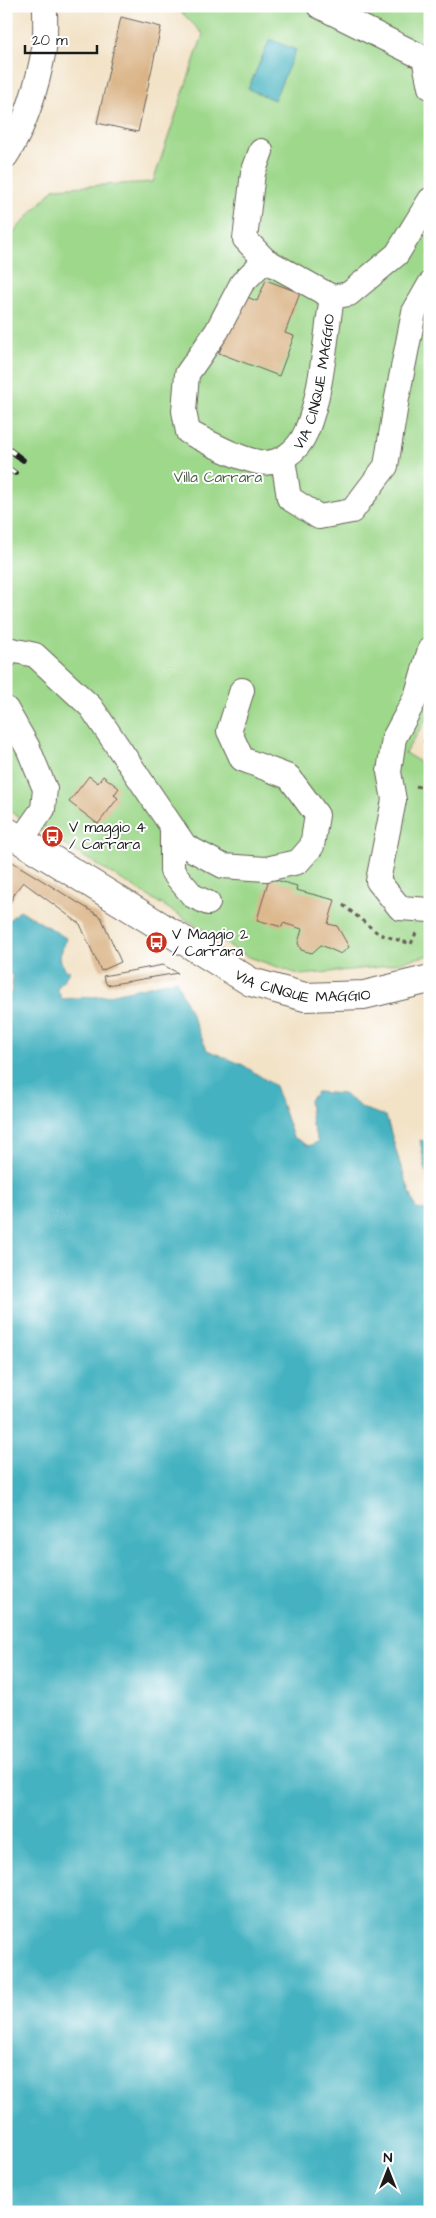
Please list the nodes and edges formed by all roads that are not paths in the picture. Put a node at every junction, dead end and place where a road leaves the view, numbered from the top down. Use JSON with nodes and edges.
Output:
{"nodes":[{"id":1,"x":45,"y":6,"type":"edge"},
{"id":2,"x":319,"y":6,"type":"edge"},
{"id":3,"x":430,"y":87,"type":"edge"},
{"id":4,"x":9,"y":148,"type":"edge"},
{"id":5,"x":261,"y":151,"type":"dead end"},
{"id":6,"x":430,"y":200,"type":"edge"},
{"id":7,"x":265,"y":260,"type":"junction"},
{"id":8,"x":430,"y":284,"type":"edge"},
{"id":9,"x":332,"y":297,"type":"junction"},
{"id":10,"x":283,"y":459,"type":"junction"},
{"id":11,"x":430,"y":649,"type":"edge"},
{"id":12,"x":6,"y":656,"type":"edge"},
{"id":13,"x":242,"y":690,"type":"dead end"},
{"id":14,"x":6,"y":709,"type":"edge"},
{"id":15,"x":172,"y":828,"type":"junction"},
{"id":16,"x":14,"y":836,"type":"edge"},
{"id":17,"x":208,"y":903,"type":"dead end"},
{"id":18,"x":430,"y":910,"type":"edge"},
{"id":19,"x":430,"y":979,"type":"edge"}],
"edges":[{"from":1,"to":4,"type":"street"},
{"from":2,"to":3,"type":"street"},
{"from":5,"to":7,"type":"street","name":"VIA CINQUE MAGGIO"},
{"from":6,"to":9,"type":"street","name":"VIA CINQUE MAGGIO"},
{"from":7,"to":9,"type":"street","name":"VIA CINQUE MAGGIO"},
{"from":7,"to":10,"type":"street","name":"VIA CINQUE MAGGIO"},
{"from":8,"to":10,"type":"street","name":"VIA CINQUE MAGGIO"},
{"from":9,"to":10,"type":"street","name":"VIA CINQUE MAGGIO"},
{"from":11,"to":18,"type":"street"},
{"from":12,"to":15,"type":"street"},
{"from":13,"to":15,"type":"street"},
{"from":14,"to":16,"type":"street"},
{"from":15,"to":17,"type":"street"},
{"from":16,"to":19,"type":"main road","name":"VIA CINQUE MAGGIO"}]}
